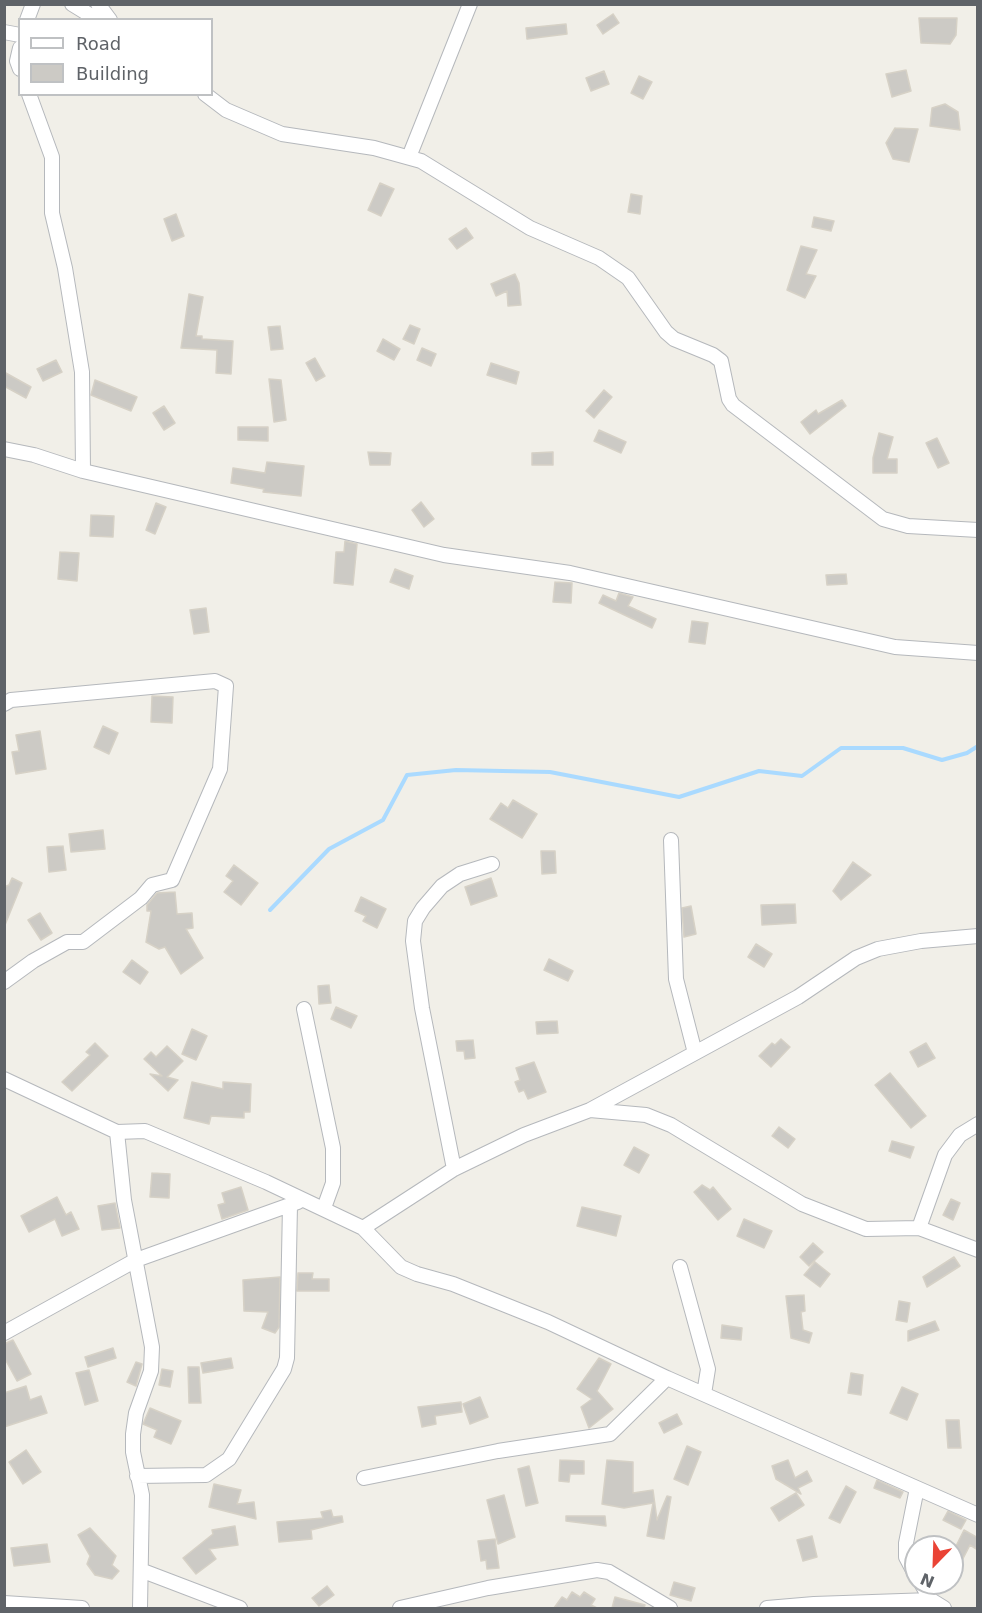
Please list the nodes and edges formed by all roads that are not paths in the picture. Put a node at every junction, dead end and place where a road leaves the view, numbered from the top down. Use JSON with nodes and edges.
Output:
{"nodes":[{"id":1,"x":72,"y":4,"type":"edge"},
{"id":2,"x":98,"y":4,"type":"edge"},
{"id":3,"x":470,"y":4,"type":"edge"},
{"id":4,"x":95,"y":18,"type":"edge"},
{"id":5,"x":108,"y":18,"type":"edge"},
{"id":6,"x":30,"y":96,"type":"edge"},
{"id":7,"x":208,"y":96,"type":"edge"},
{"id":8,"x":409,"y":157,"type":"junction"},
{"id":9,"x":4,"y":449,"type":"edge"},
{"id":10,"x":83,"y":471,"type":"junction"},
{"id":11,"x":978,"y":530,"type":"edge"},
{"id":12,"x":978,"y":653,"type":"edge"},
{"id":13,"x":4,"y":704,"type":"edge"},
{"id":14,"x":671,"y":840,"type":"dead end"},
{"id":15,"x":492,"y":864,"type":"dead end"},
{"id":16,"x":978,"y":936,"type":"edge"},
{"id":17,"x":4,"y":982,"type":"edge"},
{"id":18,"x":304,"y":1009,"type":"dead end"},
{"id":19,"x":695,"y":1053,"type":"junction"},
{"id":20,"x":4,"y":1079,"type":"edge"},
{"id":21,"x":590,"y":1110,"type":"junction"},
{"id":22,"x":978,"y":1124,"type":"edge"},
{"id":23,"x":117,"y":1132,"type":"junction"},
{"id":24,"x":454,"y":1169,"type":"junction"},
{"id":25,"x":306,"y":1199,"type":"junction"},
{"id":26,"x":290,"y":1205,"type":"junction"},
{"id":27,"x":324,"y":1208,"type":"junction"},
{"id":28,"x":363,"y":1228,"type":"junction"},
{"id":29,"x":919,"y":1228,"type":"junction"},
{"id":30,"x":978,"y":1250,"type":"edge"},
{"id":31,"x":136,"y":1260,"type":"junction"},
{"id":32,"x":680,"y":1267,"type":"dead end"},
{"id":33,"x":4,"y":1332,"type":"edge"},
{"id":34,"x":667,"y":1378,"type":"junction"},
{"id":35,"x":704,"y":1394,"type":"junction"},
{"id":36,"x":137,"y":1476,"type":"junction"},
{"id":37,"x":364,"y":1478,"type":"dead end"},
{"id":38,"x":917,"y":1488,"type":"junction"},
{"id":39,"x":978,"y":1515,"type":"edge"},
{"id":40,"x":908,"y":1535,"type":"edge"},
{"id":41,"x":143,"y":1571,"type":"junction"},
{"id":42,"x":929,"y":1595,"type":"edge"},
{"id":43,"x":932,"y":1600,"type":"junction"},
{"id":44,"x":4,"y":1603,"type":"edge"},
{"id":45,"x":432,"y":1605,"type":"edge"},
{"id":46,"x":814,"y":1606,"type":"edge"},
{"id":47,"x":81,"y":1608,"type":"edge"},
{"id":48,"x":140,"y":1608,"type":"edge"},
{"id":49,"x":240,"y":1608,"type":"edge"},
{"id":50,"x":400,"y":1608,"type":"edge"},
{"id":51,"x":670,"y":1608,"type":"edge"},
{"id":52,"x":767,"y":1608,"type":"edge"},
{"id":53,"x":944,"y":1608,"type":"edge"}],
"edges":[{"from":1,"to":4,"type":"street"},
{"from":2,"to":5,"type":"street"},
{"from":3,"to":8,"type":"street"},
{"from":6,"to":10,"type":"street"},
{"from":7,"to":8,"type":"street"},
{"from":8,"to":11,"type":"street"},
{"from":9,"to":10,"type":"street"},
{"from":10,"to":12,"type":"street"},
{"from":13,"to":17,"type":"street"},
{"from":14,"to":19,"type":"street"},
{"from":15,"to":24,"type":"street"},
{"from":16,"to":19,"type":"street"},
{"from":18,"to":27,"type":"street"},
{"from":19,"to":21,"type":"street"},
{"from":20,"to":23,"type":"street"},
{"from":21,"to":24,"type":"street"},
{"from":21,"to":29,"type":"street"},
{"from":22,"to":29,"type":"street"},
{"from":23,"to":25,"type":"street"},
{"from":23,"to":31,"type":"street"},
{"from":24,"to":28,"type":"street"},
{"from":25,"to":26,"type":"street"},
{"from":25,"to":27,"type":"street"},
{"from":26,"to":31,"type":"street"},
{"from":26,"to":36,"type":"street"},
{"from":27,"to":28,"type":"street"},
{"from":28,"to":34,"type":"street"},
{"from":29,"to":30,"type":"street"},
{"from":31,"to":33,"type":"street"},
{"from":31,"to":36,"type":"street"},
{"from":32,"to":35,"type":"street"},
{"from":34,"to":35,"type":"street"},
{"from":34,"to":37,"type":"street"},
{"from":35,"to":38,"type":"street"},
{"from":36,"to":41,"type":"street"},
{"from":38,"to":39,"type":"street"},
{"from":38,"to":40,"type":"street"},
{"from":41,"to":48,"type":"street"},
{"from":41,"to":49,"type":"street"},
{"from":42,"to":43,"type":"street"},
{"from":43,"to":46,"type":"street"},
{"from":43,"to":53,"type":"street"},
{"from":44,"to":47,"type":"street"},
{"from":45,"to":50,"type":"street"},
{"from":45,"to":51,"type":"street"},
{"from":46,"to":52,"type":"street"}]}
